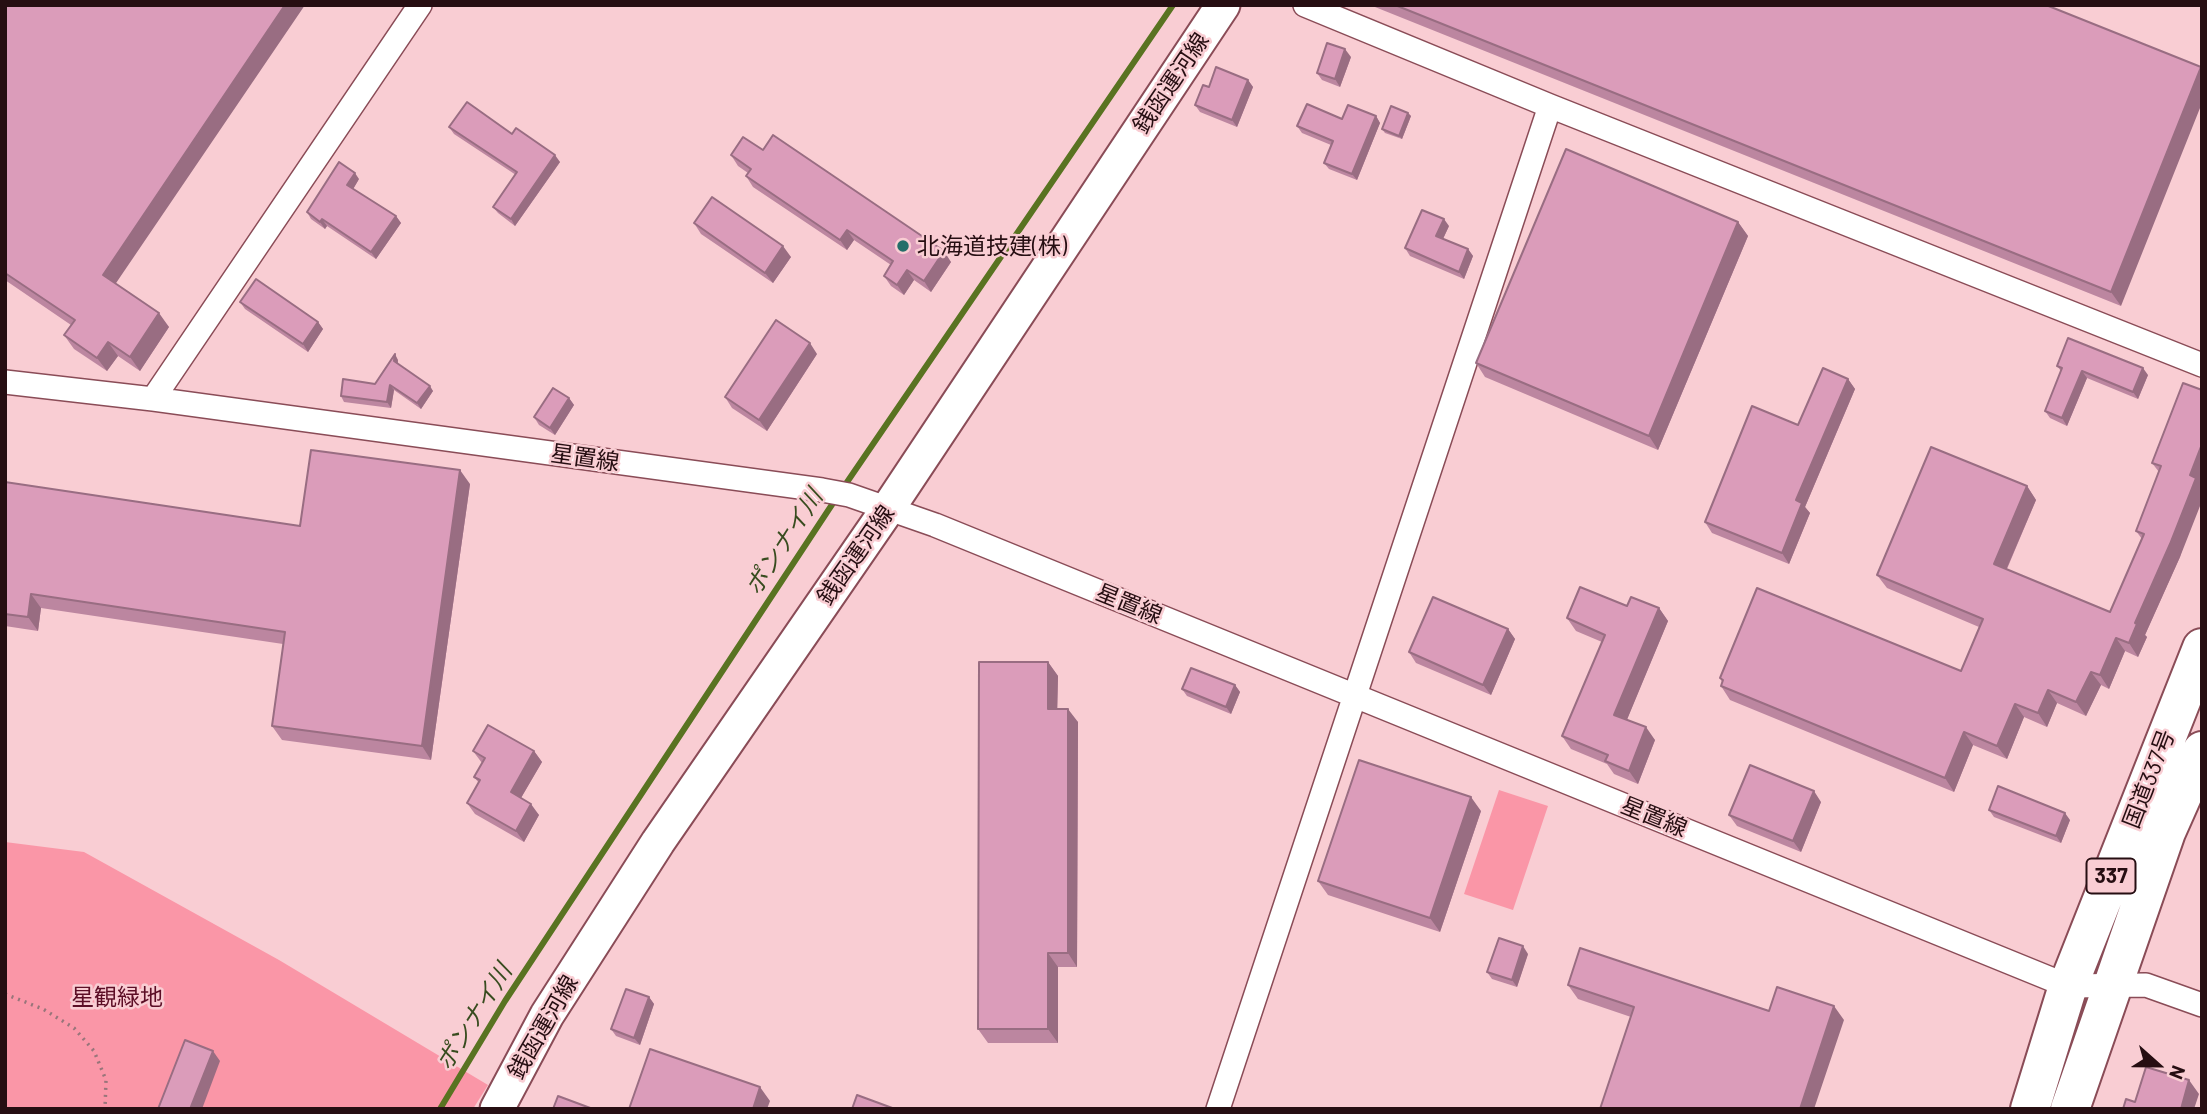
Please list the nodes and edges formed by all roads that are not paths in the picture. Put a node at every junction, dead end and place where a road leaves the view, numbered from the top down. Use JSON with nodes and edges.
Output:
{"nodes":[{"id":1,"x":420,"y":5,"type":"edge"},
{"id":2,"x":1223,"y":5,"type":"edge"},
{"id":3,"x":1305,"y":5,"type":"edge"},
{"id":4,"x":1549,"y":106,"type":"junction"},
{"id":5,"x":2202,"y":365,"type":"edge"},
{"id":6,"x":5,"y":382,"type":"edge"},
{"id":7,"x":153,"y":399,"type":"junction"},
{"id":8,"x":887,"y":510,"type":"junction"},
{"id":9,"x":2202,"y":648,"type":"edge"},
{"id":10,"x":1355,"y":696,"type":"junction"},
{"id":11,"x":2202,"y":751,"type":"edge"},
{"id":12,"x":2114,"y":985,"type":"junction"},
{"id":13,"x":2068,"y":986,"type":"junction"},
{"id":14,"x":2202,"y":1005,"type":"edge"},
{"id":15,"x":497,"y":1109,"type":"edge"},
{"id":16,"x":1218,"y":1109,"type":"edge"},
{"id":17,"x":2030,"y":1109,"type":"edge"},
{"id":18,"x":2070,"y":1109,"type":"edge"}],
"edges":[{"from":1,"to":7,"type":"street"},
{"from":2,"to":8,"type":"street","name":"銭函運河線"},
{"from":3,"to":4,"type":"street"},
{"from":4,"to":5,"type":"street"},
{"from":4,"to":10,"type":"street"},
{"from":6,"to":7,"type":"street","name":"星置線"},
{"from":7,"to":8,"type":"street","name":"星置線"},
{"from":8,"to":10,"type":"street","name":"星置線"},
{"from":8,"to":15,"type":"street","name":"銭函運河線"},
{"from":9,"to":13,"type":"highway","name":"国道337号","number":"337"},
{"from":10,"to":13,"type":"street","name":"星置線"},
{"from":10,"to":16,"type":"street"},
{"from":11,"to":12,"type":"highway","name":"国道337号","number":"337"},
{"from":12,"to":13,"type":"street","name":"星置線"},
{"from":12,"to":14,"type":"street","name":"星置線"},
{"from":12,"to":18,"type":"highway","name":"国道337号","number":"337"},
{"from":13,"to":17,"type":"highway","name":"国道337号","number":"337"}]}
